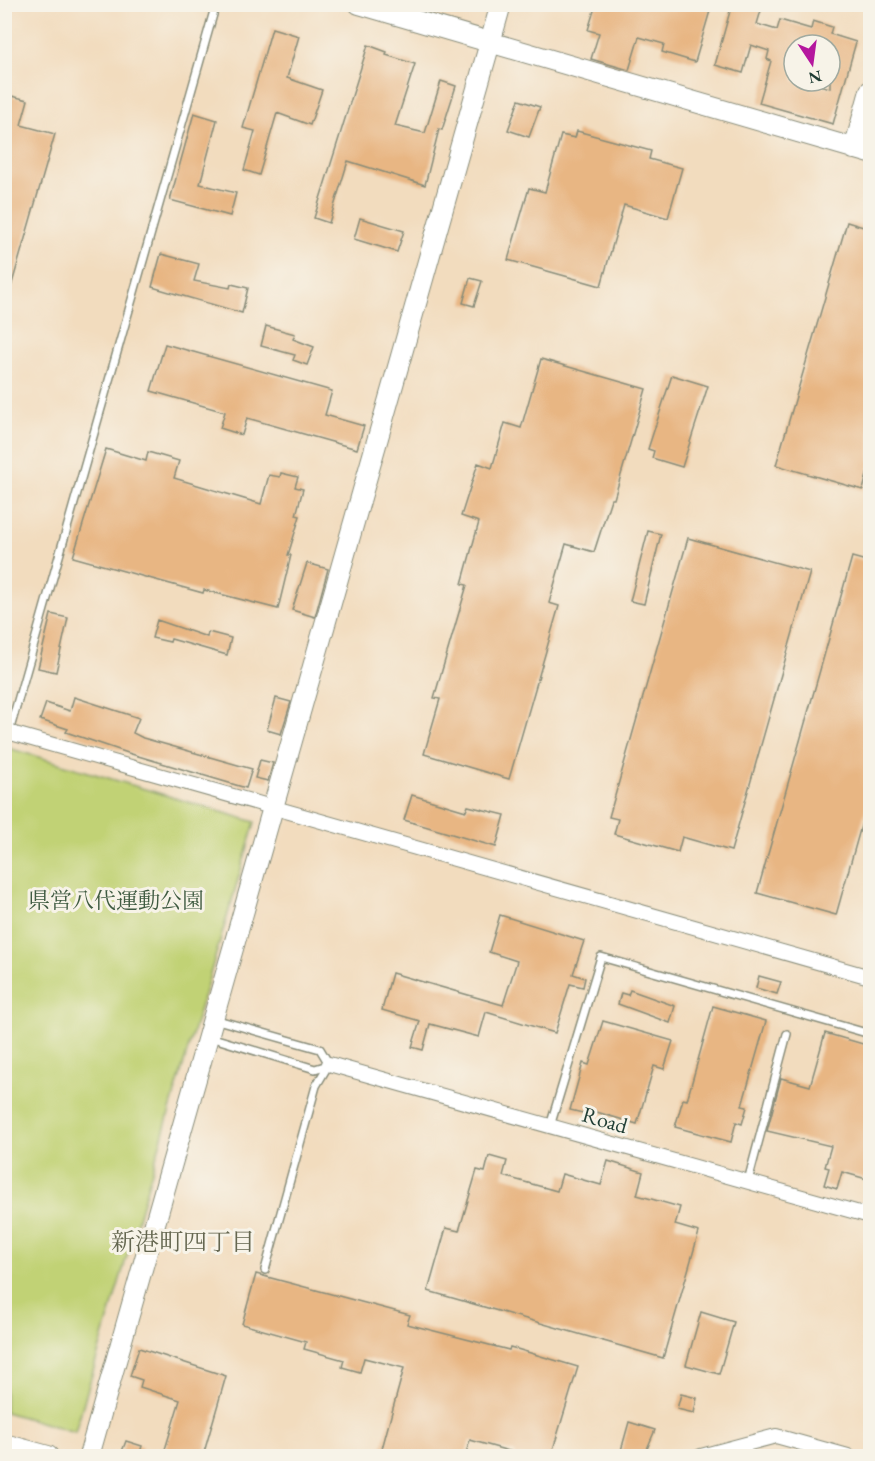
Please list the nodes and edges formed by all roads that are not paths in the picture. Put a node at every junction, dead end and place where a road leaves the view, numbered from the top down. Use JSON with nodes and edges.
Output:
{"nodes":[{"id":1,"x":216,"y":4,"type":"edge"},
{"id":2,"x":359,"y":4,"type":"edge"},
{"id":3,"x":501,"y":4,"type":"edge"},
{"id":4,"x":490,"y":42,"type":"junction"},
{"id":5,"x":870,"y":91,"type":"edge"},
{"id":6,"x":862,"y":151,"type":"edge"},
{"id":7,"x":7,"y":732,"type":"edge"},
{"id":8,"x":274,"y":806,"type":"junction"},
{"id":9,"x":870,"y":977,"type":"edge"},
{"id":10,"x":209,"y":1027,"type":"junction"},
{"id":11,"x":787,"y":1034,"type":"dead end"},
{"id":12,"x":870,"y":1034,"type":"edge"},
{"id":13,"x":329,"y":1064,"type":"junction"},
{"id":14,"x":551,"y":1123,"type":"junction"},
{"id":15,"x":747,"y":1181,"type":"junction"},
{"id":16,"x":870,"y":1215,"type":"edge"},
{"id":17,"x":265,"y":1270,"type":"dead end"},
{"id":18,"x":4,"y":1444,"type":"edge"},
{"id":19,"x":48,"y":1456,"type":"edge"},
{"id":20,"x":89,"y":1456,"type":"edge"},
{"id":21,"x":701,"y":1456,"type":"edge"},
{"id":22,"x":848,"y":1456,"type":"edge"}],
"edges":[{"from":1,"to":7,"type":"lane"},
{"from":2,"to":4,"type":"street"},
{"from":3,"to":4,"type":"street"},
{"from":4,"to":6,"type":"street"},
{"from":4,"to":8,"type":"street"},
{"from":5,"to":6,"type":"street"},
{"from":7,"to":8,"type":"street"},
{"from":8,"to":9,"type":"street"},
{"from":8,"to":10,"type":"street"},
{"from":10,"to":13,"type":"lane"},
{"from":10,"to":13,"type":"lane"},
{"from":10,"to":20,"type":"street"},
{"from":11,"to":15,"type":"lane"},
{"from":12,"to":14,"type":"lane"},
{"from":13,"to":14,"type":"lane"},
{"from":13,"to":16,"type":"street","name":"Road"},
{"from":13,"to":17,"type":"lane"},
{"from":14,"to":15,"type":"lane"},
{"from":15,"to":16,"type":"lane"},
{"from":18,"to":19,"type":"street"},
{"from":21,"to":22,"type":"street"}]}
